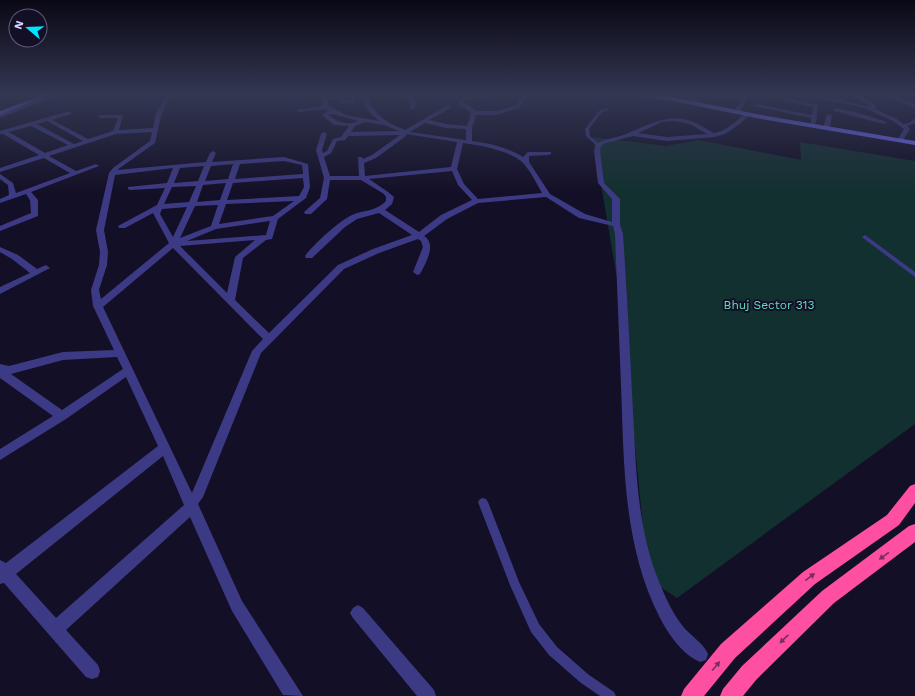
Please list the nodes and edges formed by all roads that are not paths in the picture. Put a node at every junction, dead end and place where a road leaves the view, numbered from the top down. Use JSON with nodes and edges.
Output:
{"nodes":[{"id":1,"x":19,"y":127,"type":"edge"},
{"id":2,"x":39,"y":127,"type":"edge"},
{"id":3,"x":67,"y":127,"type":"edge"},
{"id":4,"x":117,"y":127,"type":"edge"},
{"id":5,"x":351,"y":127,"type":"edge"},
{"id":6,"x":395,"y":127,"type":"edge"},
{"id":7,"x":416,"y":127,"type":"edge"},
{"id":8,"x":463,"y":127,"type":"edge"},
{"id":9,"x":588,"y":127,"type":"edge"},
{"id":10,"x":644,"y":127,"type":"edge"},
{"id":11,"x":700,"y":127,"type":"edge"},
{"id":12,"x":731,"y":127,"type":"edge"},
{"id":13,"x":833,"y":127,"type":"edge"},
{"id":14,"x":836,"y":127,"type":"edge"},
{"id":15,"x":905,"y":127,"type":"edge"},
{"id":16,"x":469,"y":128,"type":"joint"},
{"id":17,"x":156,"y":130,"type":"joint"},
{"id":18,"x":2,"y":132,"type":"edge"},
{"id":19,"x":115,"y":132,"type":"junction"},
{"id":20,"x":407,"y":133,"type":"junction"},
{"id":21,"x":324,"y":134,"type":"dead end"},
{"id":22,"x":347,"y":134,"type":"junction"},
{"id":23,"x":632,"y":134,"type":"junction"},
{"id":24,"x":714,"y":135,"type":"junction"},
{"id":25,"x":900,"y":138,"type":"junction"},
{"id":26,"x":88,"y":141,"type":"junction"},
{"id":27,"x":460,"y":141,"type":"junction"},
{"id":28,"x":469,"y":142,"type":"junction"},
{"id":29,"x":915,"y":142,"type":"edge"},
{"id":30,"x":598,"y":145,"type":"junction"},
{"id":31,"x":74,"y":146,"type":"junction"},
{"id":32,"x":213,"y":153,"type":"dead end"},
{"id":33,"x":549,"y":153,"type":"dead end"},
{"id":34,"x":45,"y":156,"type":"junction"},
{"id":35,"x":321,"y":156,"type":"junction"},
{"id":36,"x":526,"y":162,"type":"junction"},
{"id":37,"x":237,"y":163,"type":"junction"},
{"id":38,"x":209,"y":164,"type":"junction"},
{"id":39,"x":96,"y":166,"type":"dead end"},
{"id":40,"x":177,"y":166,"type":"junction"},
{"id":41,"x":454,"y":169,"type":"junction"},
{"id":42,"x":0,"y":170,"type":"edge"},
{"id":43,"x":75,"y":173,"type":"junction"},
{"id":44,"x":112,"y":173,"type":"junction"},
{"id":45,"x":0,"y":176,"type":"edge"},
{"id":46,"x":306,"y":176,"type":"junction"},
{"id":47,"x":327,"y":178,"type":"junction"},
{"id":48,"x":362,"y":178,"type":"junction"},
{"id":49,"x":230,"y":181,"type":"junction"},
{"id":50,"x":201,"y":183,"type":"junction"},
{"id":51,"x":170,"y":185,"type":"junction"},
{"id":52,"x":130,"y":188,"type":"dead end"},
{"id":53,"x":27,"y":191,"type":"junction"},
{"id":54,"x":547,"y":195,"type":"junction"},
{"id":55,"x":12,"y":196,"type":"junction"},
{"id":56,"x":302,"y":198,"type":"junction"},
{"id":57,"x":0,"y":200,"type":"edge"},
{"id":58,"x":476,"y":200,"type":"junction"},
{"id":59,"x":223,"y":202,"type":"junction"},
{"id":60,"x":192,"y":204,"type":"junction"},
{"id":61,"x":159,"y":207,"type":"junction"},
{"id":62,"x":380,"y":210,"type":"junction"},
{"id":63,"x":308,"y":212,"type":"dead end"},
{"id":64,"x":275,"y":218,"type":"junction"},
{"id":65,"x":616,"y":225,"type":"junction"},
{"id":66,"x":122,"y":226,"type":"dead end"},
{"id":67,"x":214,"y":227,"type":"junction"},
{"id":68,"x":0,"y":229,"type":"edge"},
{"id":69,"x":420,"y":235,"type":"junction"},
{"id":70,"x":263,"y":238,"type":"junction"},
{"id":71,"x":865,"y":238,"type":"dead end"},
{"id":72,"x":173,"y":244,"type":"junction"},
{"id":73,"x":0,"y":249,"type":"edge"},
{"id":74,"x":309,"y":256,"type":"dead end"},
{"id":75,"x":46,"y":268,"type":"dead end"},
{"id":76,"x":417,"y":272,"type":"dead end"},
{"id":77,"x":36,"y":273,"type":"junction"},
{"id":78,"x":915,"y":275,"type":"edge"},
{"id":79,"x":0,"y":291,"type":"edge"},
{"id":80,"x":230,"y":300,"type":"junction"},
{"id":81,"x":98,"y":306,"type":"junction"},
{"id":82,"x":269,"y":339,"type":"junction"},
{"id":83,"x":119,"y":352,"type":"junction"},
{"id":84,"x":4,"y":369,"type":"edge"},
{"id":85,"x":128,"y":371,"type":"junction"},
{"id":86,"x":62,"y":416,"type":"junction"},
{"id":87,"x":164,"y":448,"type":"junction"},
{"id":88,"x":0,"y":455,"type":"edge"},
{"id":89,"x":915,"y":491,"type":"edge"},
{"id":90,"x":483,"y":502,"type":"dead end"},
{"id":91,"x":191,"y":505,"type":"junction"},
{"id":92,"x":915,"y":532,"type":"edge"},
{"id":93,"x":2,"y":572,"type":"edge"},
{"id":94,"x":358,"y":613,"type":"dead end"},
{"id":95,"x":55,"y":629,"type":"junction"},
{"id":96,"x":700,"y":654,"type":"dead end"},
{"id":97,"x":92,"y":671,"type":"dead end"},
{"id":98,"x":295,"y":696,"type":"edge"},
{"id":99,"x":428,"y":696,"type":"edge"},
{"id":100,"x":610,"y":696,"type":"edge"},
{"id":101,"x":690,"y":696,"type":"edge"},
{"id":102,"x":730,"y":696,"type":"edge"}],
"edges":[{"from":1,"to":18,"type":"street"},
{"from":2,"to":31,"type":"street"},
{"from":3,"to":26,"type":"street"},
{"from":4,"to":19,"type":"street"},
{"from":5,"to":22,"type":"street"},
{"from":6,"to":20,"type":"street"},
{"from":7,"to":20,"type":"street"},
{"from":8,"to":16,"type":"street"},
{"from":9,"to":30,"type":"lane"},
{"from":10,"to":23,"type":"street"},
{"from":11,"to":24,"type":"street"},
{"from":12,"to":24,"type":"street"},
{"from":13,"to":29,"type":"street"},
{"from":14,"to":25,"type":"street"},
{"from":15,"to":25,"type":"street"},
{"from":16,"to":28,"type":"street"},
{"from":17,"to":19,"type":"street"},
{"from":17,"to":44,"type":"street"},
{"from":18,"to":34,"type":"street"},
{"from":19,"to":26,"type":"street"},
{"from":20,"to":22,"type":"street"},
{"from":20,"to":27,"type":"street"},
{"from":20,"to":48,"type":"street"},
{"from":21,"to":35,"type":"street"},
{"from":22,"to":35,"type":"street"},
{"from":23,"to":24,"type":"street"},
{"from":23,"to":30,"type":"street"},
{"from":25,"to":29,"type":"street"},
{"from":26,"to":31,"type":"street"},
{"from":27,"to":28,"type":"street"},
{"from":27,"to":41,"type":"street"},
{"from":28,"to":36,"type":"street"},
{"from":30,"to":65,"type":"street"},
{"from":31,"to":34,"type":"street"},
{"from":32,"to":38,"type":"street"},
{"from":33,"to":36,"type":"street"},
{"from":34,"to":42,"type":"street"},
{"from":34,"to":43,"type":"street"},
{"from":35,"to":47,"type":"street"},
{"from":36,"to":54,"type":"street"},
{"from":37,"to":38,"type":"street"},
{"from":37,"to":46,"type":"street"},
{"from":37,"to":49,"type":"street"},
{"from":38,"to":40,"type":"street"},
{"from":38,"to":50,"type":"street"},
{"from":39,"to":43,"type":"street"},
{"from":40,"to":44,"type":"street"},
{"from":40,"to":51,"type":"street"},
{"from":41,"to":48,"type":"street"},
{"from":41,"to":58,"type":"street"},
{"from":43,"to":53,"type":"street"},
{"from":44,"to":81,"type":"street"},
{"from":45,"to":55,"type":"street"},
{"from":46,"to":49,"type":"street"},
{"from":46,"to":56,"type":"street"},
{"from":47,"to":48,"type":"street"},
{"from":47,"to":63,"type":"street"},
{"from":48,"to":62,"type":"street"},
{"from":49,"to":50,"type":"street"},
{"from":49,"to":59,"type":"street"},
{"from":50,"to":51,"type":"street"},
{"from":50,"to":60,"type":"street"},
{"from":51,"to":52,"type":"street"},
{"from":51,"to":61,"type":"street"},
{"from":53,"to":55,"type":"street"},
{"from":53,"to":68,"type":"street"},
{"from":54,"to":58,"type":"street"},
{"from":54,"to":65,"type":"street"},
{"from":55,"to":57,"type":"street"},
{"from":56,"to":59,"type":"street"},
{"from":56,"to":64,"type":"street"},
{"from":58,"to":69,"type":"street"},
{"from":59,"to":60,"type":"street"},
{"from":59,"to":67,"type":"street"},
{"from":60,"to":61,"type":"street"},
{"from":60,"to":72,"type":"street"},
{"from":61,"to":66,"type":"street"},
{"from":61,"to":72,"type":"street"},
{"from":62,"to":69,"type":"street"},
{"from":62,"to":74,"type":"street"},
{"from":64,"to":67,"type":"street"},
{"from":64,"to":70,"type":"street"},
{"from":65,"to":96,"type":"street"},
{"from":67,"to":72,"type":"street"},
{"from":69,"to":76,"type":"street"},
{"from":69,"to":82,"type":"street"},
{"from":70,"to":72,"type":"street"},
{"from":70,"to":80,"type":"street"},
{"from":71,"to":78,"type":"lane"},
{"from":72,"to":80,"type":"street"},
{"from":72,"to":81,"type":"street"},
{"from":73,"to":77,"type":"street"},
{"from":75,"to":77,"type":"street"},
{"from":77,"to":79,"type":"street"},
{"from":80,"to":82,"type":"street"},
{"from":81,"to":83,"type":"street"},
{"from":82,"to":91,"type":"street"},
{"from":83,"to":84,"type":"street"},
{"from":83,"to":85,"type":"street"},
{"from":84,"to":86,"type":"street"},
{"from":85,"to":86,"type":"street"},
{"from":85,"to":87,"type":"street"},
{"from":86,"to":88,"type":"street"},
{"from":87,"to":91,"type":"street"},
{"from":87,"to":93,"type":"street"},
{"from":101,"to":89,"type":"highway","one_way":true},
{"from":90,"to":100,"type":"lane"},
{"from":91,"to":95,"type":"street"},
{"from":91,"to":98,"type":"street"},
{"from":92,"to":102,"type":"highway","one_way":true},
{"from":93,"to":95,"type":"street"},
{"from":94,"to":99,"type":"street"},
{"from":95,"to":97,"type":"street"}]}
